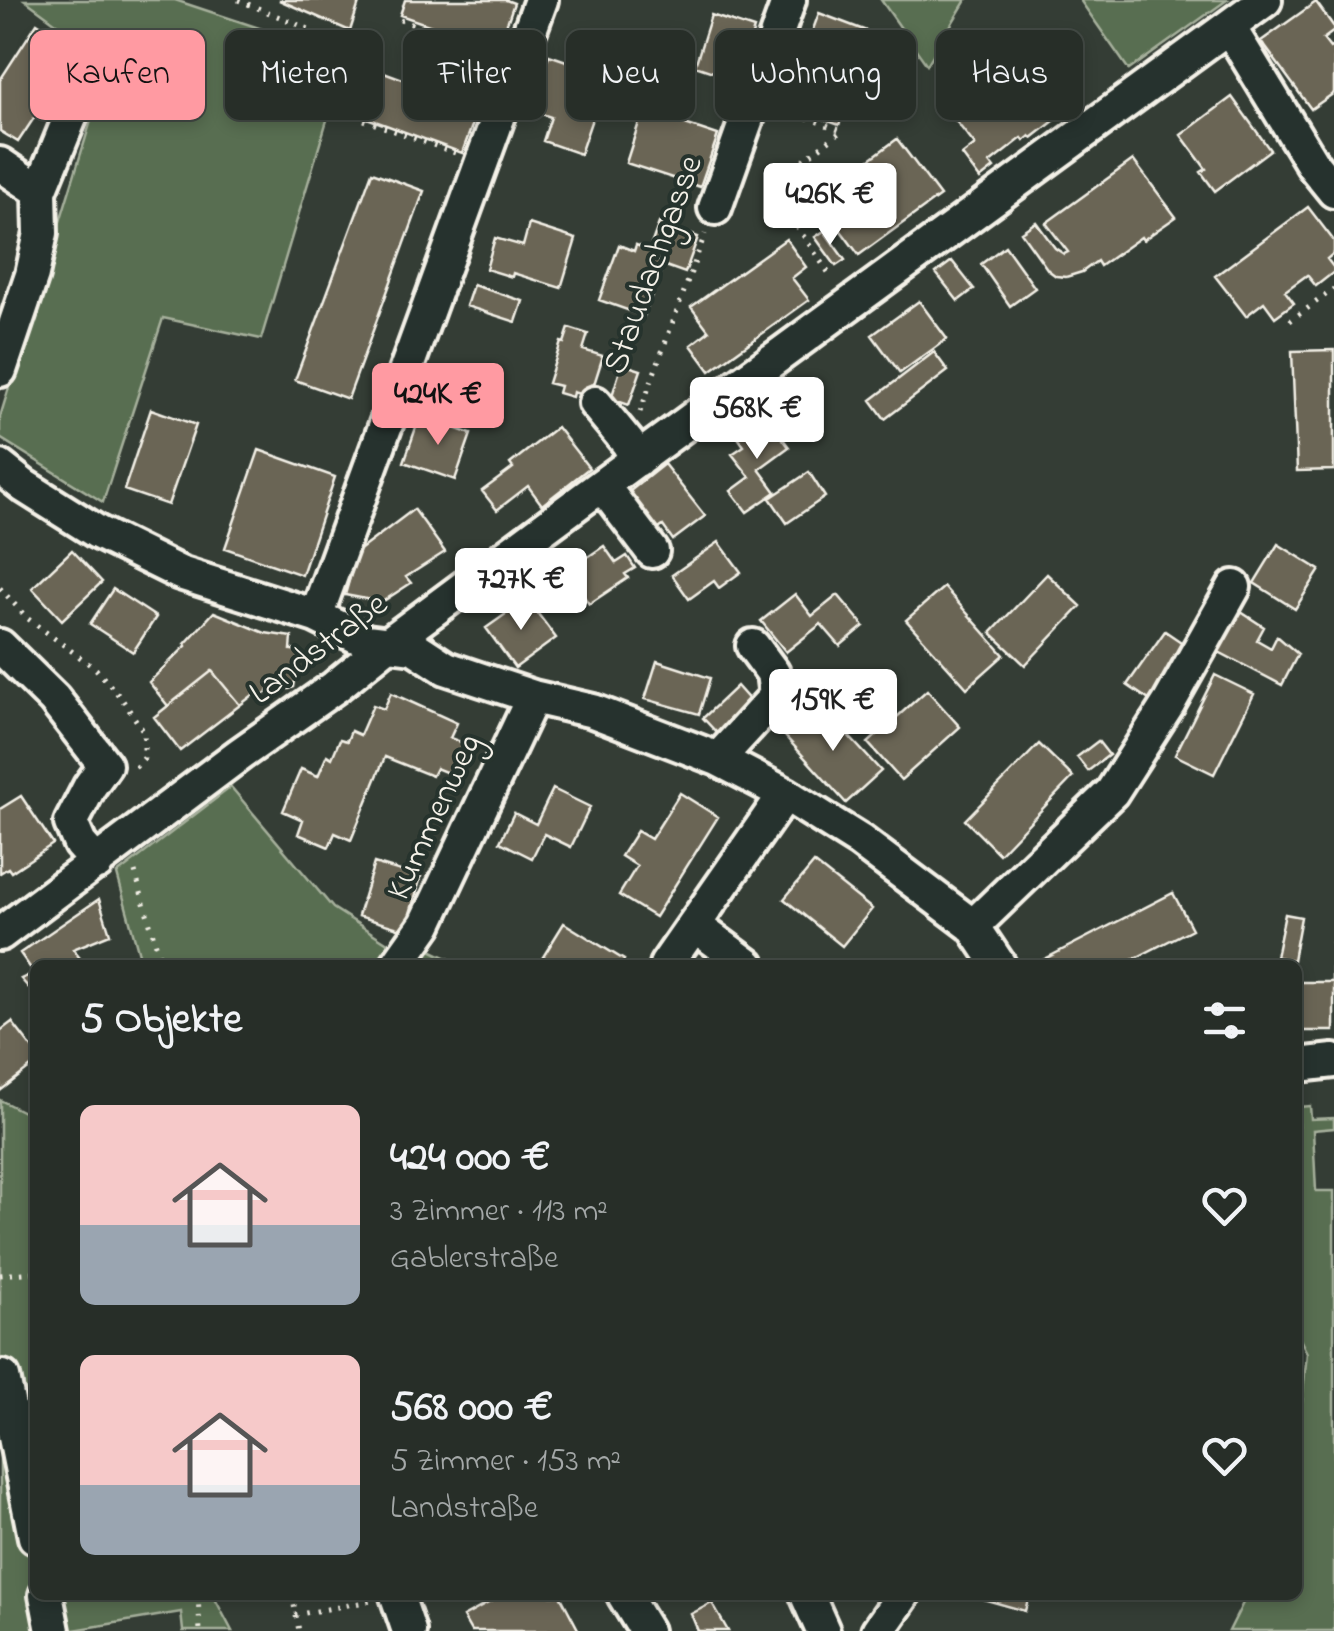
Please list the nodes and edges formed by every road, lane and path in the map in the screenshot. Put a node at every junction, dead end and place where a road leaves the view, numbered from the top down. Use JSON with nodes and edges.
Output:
{"nodes":[{"id":1,"x":238,"y":0,"type":"edge"},
{"id":2,"x":542,"y":0,"type":"edge"},
{"id":3,"x":789,"y":0,"type":"edge"},
{"id":4,"x":1265,"y":0,"type":"edge"},
{"id":5,"x":400,"y":20,"type":"dead end"},
{"id":6,"x":1228,"y":27,"type":"junction"},
{"id":7,"x":312,"y":30,"type":"edge"},
{"id":8,"x":428,"y":30,"type":"edge"},
{"id":9,"x":531,"y":30,"type":"edge"},
{"id":10,"x":69,"y":120,"type":"edge"},
{"id":11,"x":364,"y":120,"type":"dead end"},
{"id":12,"x":498,"y":120,"type":"edge"},
{"id":13,"x":814,"y":120,"type":"edge"},
{"id":14,"x":482,"y":162,"type":"junction"},
{"id":15,"x":0,"y":164,"type":"edge"},
{"id":16,"x":1327,"y":172,"type":"edge"},
{"id":17,"x":40,"y":191,"type":"junction"},
{"id":18,"x":715,"y":208,"type":"joint"},
{"id":19,"x":1334,"y":289,"type":"edge"},
{"id":20,"x":850,"y":305,"type":"junction"},
{"id":21,"x":1290,"y":321,"type":"dead end"},
{"id":22,"x":0,"y":370,"type":"edge"},
{"id":23,"x":595,"y":404,"type":"dead end"},
{"id":24,"x":632,"y":452,"type":"junction"},
{"id":25,"x":0,"y":468,"type":"edge"},
{"id":26,"x":602,"y":484,"type":"junction"},
{"id":27,"x":652,"y":551,"type":"dead end"},
{"id":28,"x":1234,"y":587,"type":"dead end"},
{"id":29,"x":0,"y":588,"type":"edge"},
{"id":30,"x":316,"y":616,"type":"junction"},
{"id":31,"x":389,"y":643,"type":"junction"},
{"id":32,"x":0,"y":646,"type":"edge"},
{"id":33,"x":753,"y":646,"type":"dead end"},
{"id":34,"x":533,"y":697,"type":"junction"},
{"id":35,"x":718,"y":759,"type":"junction"},
{"id":36,"x":134,"y":770,"type":"dead end"},
{"id":37,"x":785,"y":794,"type":"junction"},
{"id":38,"x":107,"y":855,"type":"junction"},
{"id":39,"x":694,"y":925,"type":"junction"},
{"id":40,"x":973,"y":926,"type":"junction"},
{"id":41,"x":0,"y":934,"type":"edge"},
{"id":42,"x":160,"y":960,"type":"edge"},
{"id":43,"x":401,"y":960,"type":"edge"},
{"id":44,"x":670,"y":960,"type":"edge"},
{"id":45,"x":741,"y":960,"type":"edge"},
{"id":46,"x":996,"y":960,"type":"edge"},
{"id":47,"x":1334,"y":1061,"type":"edge"},
{"id":48,"x":1302,"y":1065,"type":"edge"},
{"id":49,"x":30,"y":1272,"type":"edge"},
{"id":50,"x":0,"y":1275,"type":"edge"},
{"id":51,"x":3,"y":1376,"type":"dead end"},
{"id":52,"x":8,"y":1439,"type":"edge"},
{"id":53,"x":30,"y":1519,"type":"edge"},
{"id":54,"x":47,"y":1600,"type":"edge"},
{"id":55,"x":198,"y":1600,"type":"edge"},
{"id":56,"x":293,"y":1600,"type":"edge"},
{"id":57,"x":376,"y":1600,"type":"edge"},
{"id":58,"x":398,"y":1600,"type":"edge"},
{"id":59,"x":627,"y":1600,"type":"edge"},
{"id":60,"x":809,"y":1600,"type":"edge"},
{"id":61,"x":899,"y":1600,"type":"edge"},
{"id":62,"x":296,"y":1615,"type":"junction"},
{"id":63,"x":54,"y":1631,"type":"edge"},
{"id":64,"x":200,"y":1631,"type":"edge"},
{"id":65,"x":299,"y":1631,"type":"edge"},
{"id":66,"x":408,"y":1631,"type":"edge"},
{"id":67,"x":646,"y":1631,"type":"edge"},
{"id":68,"x":822,"y":1631,"type":"edge"},
{"id":69,"x":878,"y":1631,"type":"edge"}],
"edges":[{"from":1,"to":7,"type":"path"},
{"from":2,"to":9,"type":"street"},
{"from":3,"to":18,"type":"street","name":"Staudachgasse"},
{"from":4,"to":6,"type":"street","name":"Landstraße"},
{"from":5,"to":8,"type":"path"},
{"from":6,"to":16,"type":"street"},
{"from":6,"to":20,"type":"street","name":"Landstraße"},
{"from":10,"to":17,"type":"street"},
{"from":11,"to":14,"type":"path"},
{"from":12,"to":14,"type":"street"},
{"from":13,"to":20,"type":"path"},
{"from":14,"to":30,"type":"street"},
{"from":15,"to":17,"type":"street"},
{"from":17,"to":22,"type":"street"},
{"from":18,"to":24,"type":"path","name":"Staudachgasse"},
{"from":19,"to":21,"type":"path"},
{"from":20,"to":24,"type":"street","name":"Landstraße"},
{"from":23,"to":24,"type":"street"},
{"from":24,"to":26,"type":"street","name":"Landstraße"},
{"from":25,"to":30,"type":"street"},
{"from":26,"to":27,"type":"street"},
{"from":26,"to":31,"type":"street","name":"Landstraße"},
{"from":28,"to":40,"type":"street"},
{"from":29,"to":36,"type":"path"},
{"from":30,"to":31,"type":"street"},
{"from":31,"to":34,"type":"street"},
{"from":31,"to":38,"type":"street","name":"Landstraße"},
{"from":32,"to":38,"type":"street"},
{"from":33,"to":35,"type":"street"},
{"from":34,"to":35,"type":"street"},
{"from":34,"to":43,"type":"street","name":"Kummenweg"},
{"from":35,"to":37,"type":"street"},
{"from":37,"to":39,"type":"street"},
{"from":37,"to":40,"type":"street"},
{"from":38,"to":41,"type":"street","name":"Landstraße"},
{"from":38,"to":42,"type":"path"},
{"from":39,"to":44,"type":"street"},
{"from":39,"to":45,"type":"street"},
{"from":40,"to":46,"type":"street"},
{"from":47,"to":48,"type":"street"},
{"from":49,"to":50,"type":"path"},
{"from":51,"to":52,"type":"street"},
{"from":52,"to":53,"type":"street"},
{"from":54,"to":63,"type":"street"},
{"from":55,"to":64,"type":"path"},
{"from":56,"to":62,"type":"path"},
{"from":57,"to":62,"type":"path"},
{"from":58,"to":66,"type":"street"},
{"from":59,"to":67,"type":"street"},
{"from":60,"to":68,"type":"street"},
{"from":61,"to":69,"type":"street"},
{"from":62,"to":65,"type":"path"}]}
